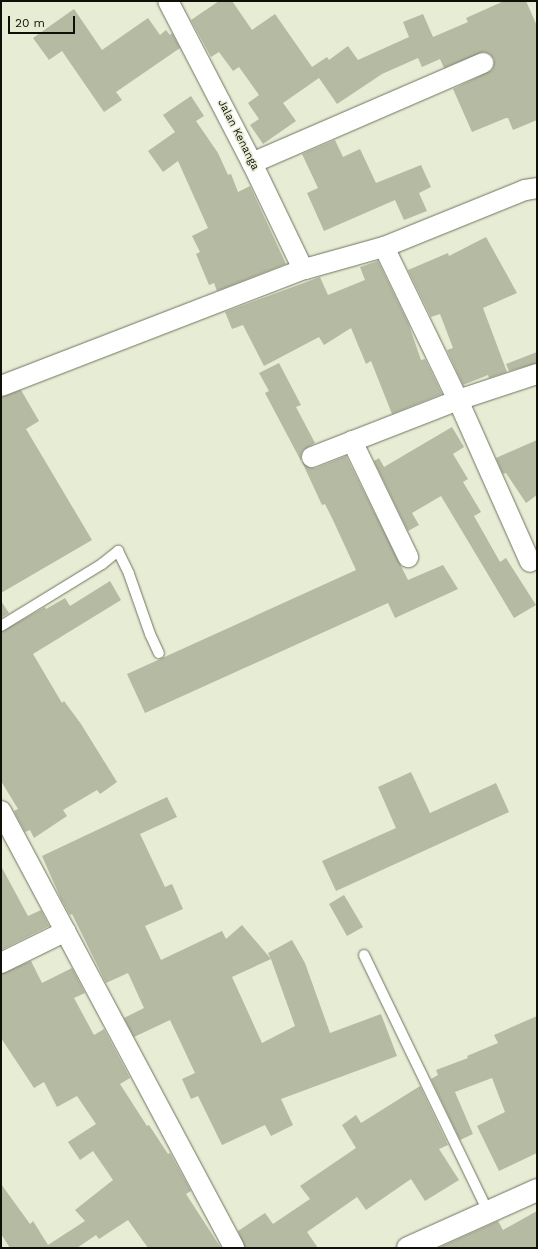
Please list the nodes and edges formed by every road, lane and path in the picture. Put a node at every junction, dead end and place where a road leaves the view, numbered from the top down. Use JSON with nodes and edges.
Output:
{"nodes":[{"id":1,"x":168,"y":1,"type":"edge"},
{"id":2,"x":483,"y":63,"type":"dead end"},
{"id":3,"x":252,"y":163,"type":"junction"},
{"id":4,"x":537,"y":188,"type":"edge"},
{"id":5,"x":384,"y":247,"type":"junction"},
{"id":6,"x":305,"y":269,"type":"junction"},
{"id":7,"x":537,"y":374,"type":"edge"},
{"id":8,"x":1,"y":386,"type":"edge"},
{"id":9,"x":458,"y":400,"type":"junction"},
{"id":10,"x":352,"y":441,"type":"junction"},
{"id":11,"x":312,"y":457,"type":"dead end"},
{"id":12,"x":408,"y":557,"type":"dead end"},
{"id":13,"x":530,"y":562,"type":"dead end"},
{"id":14,"x":1,"y":626,"type":"edge"},
{"id":15,"x":159,"y":653,"type":"dead end"},
{"id":16,"x":1,"y":811,"type":"edge"},
{"id":17,"x":66,"y":931,"type":"junction"},
{"id":18,"x":364,"y":955,"type":"dead end"},
{"id":19,"x":1,"y":963,"type":"edge"},
{"id":20,"x":537,"y":1190,"type":"edge"},
{"id":21,"x":488,"y":1212,"type":"junction"},
{"id":22,"x":234,"y":1248,"type":"edge"},
{"id":23,"x":408,"y":1248,"type":"edge"}],
"edges":[{"from":1,"to":3,"type":"street","name":"Jalan Kenanga"},
{"from":2,"to":3,"type":"street"},
{"from":3,"to":6,"type":"street","name":"Jalan Kenanga"},
{"from":4,"to":5,"type":"street"},
{"from":5,"to":6,"type":"street"},
{"from":5,"to":9,"type":"street"},
{"from":6,"to":8,"type":"street"},
{"from":7,"to":9,"type":"street"},
{"from":9,"to":10,"type":"street"},
{"from":9,"to":13,"type":"street"},
{"from":10,"to":11,"type":"street"},
{"from":10,"to":12,"type":"street"},
{"from":14,"to":15,"type":"lane"},
{"from":16,"to":17,"type":"street"},
{"from":17,"to":19,"type":"street"},
{"from":17,"to":22,"type":"street"},
{"from":18,"to":21,"type":"lane"},
{"from":20,"to":21,"type":"main road"},
{"from":21,"to":23,"type":"main road"}]}
